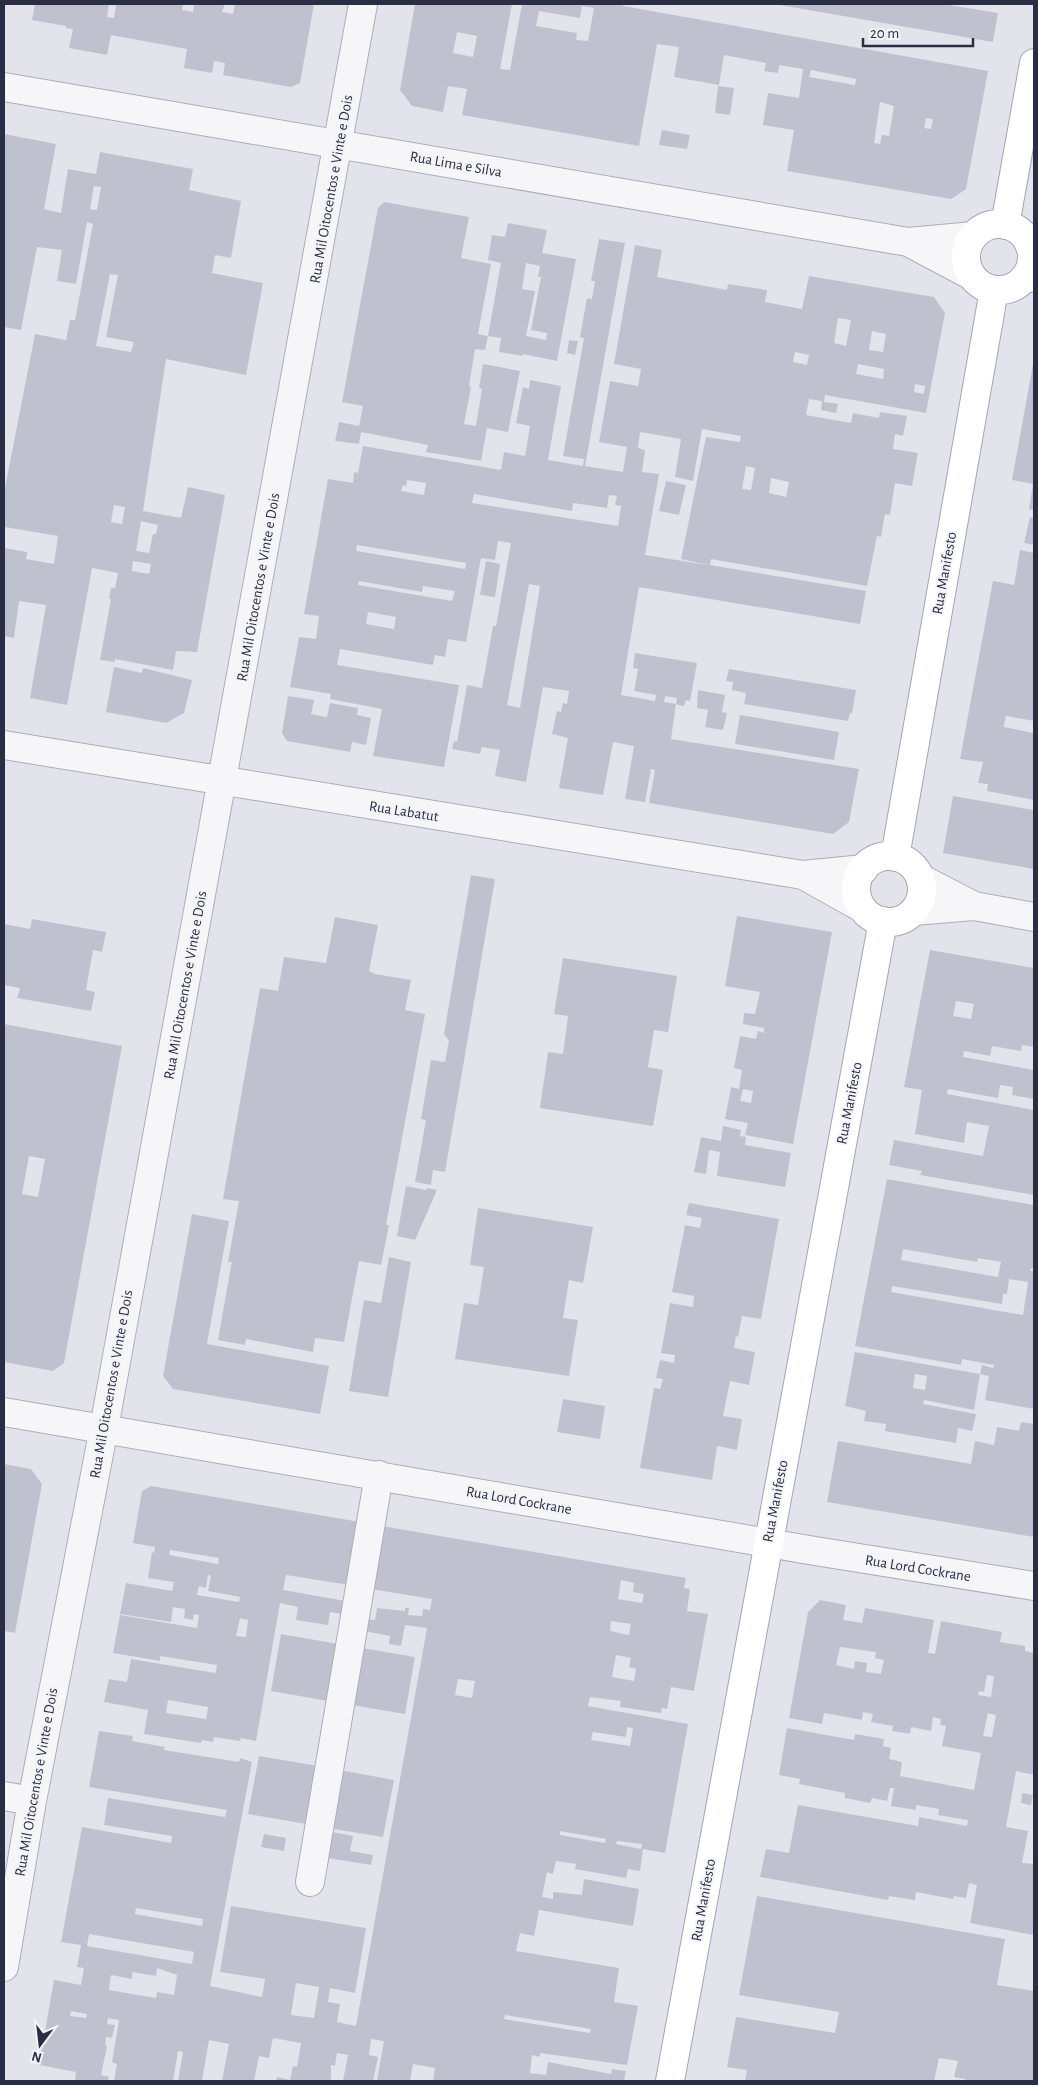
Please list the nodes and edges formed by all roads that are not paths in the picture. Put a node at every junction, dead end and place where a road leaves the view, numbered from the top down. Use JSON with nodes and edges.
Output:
{"nodes":[{"id":1,"x":363,"y":4,"type":"edge"},
{"id":2,"x":1034,"y":63,"type":"edge"},
{"id":3,"x":4,"y":87,"type":"edge"},
{"id":4,"x":339,"y":144,"type":"junction"},
{"id":5,"x":1005,"y":225,"type":"junction"},
{"id":6,"x":974,"y":236,"type":"junction"},
{"id":7,"x":908,"y":242,"type":"junction"},
{"id":8,"x":1032,"y":245,"type":"edge"},
{"id":9,"x":1029,"y":278,"type":"edge"},
{"id":10,"x":983,"y":283,"type":"junction"},
{"id":11,"x":4,"y":745,"type":"edge"},
{"id":12,"x":222,"y":781,"type":"junction"},
{"id":13,"x":895,"y":857,"type":"junction"},
{"id":14,"x":864,"y":869,"type":"junction"},
{"id":15,"x":804,"y":875,"type":"junction"},
{"id":16,"x":920,"y":878,"type":"junction"},
{"id":17,"x":974,"y":906,"type":"junction"},
{"id":18,"x":914,"y":911,"type":"junction"},
{"id":19,"x":873,"y":915,"type":"junction"},
{"id":20,"x":1034,"y":917,"type":"edge"},
{"id":21,"x":4,"y":1412,"type":"edge"},
{"id":22,"x":104,"y":1428,"type":"junction"},
{"id":23,"x":379,"y":1475,"type":"junction"},
{"id":24,"x":768,"y":1543,"type":"junction"},
{"id":25,"x":1034,"y":1586,"type":"edge"},
{"id":26,"x":4,"y":1796,"type":"edge"},
{"id":27,"x":32,"y":1801,"type":"junction"},
{"id":28,"x":310,"y":1882,"type":"dead end"},
{"id":29,"x":4,"y":1966,"type":"edge"},
{"id":30,"x":670,"y":2081,"type":"edge"}],
"edges":[{"from":1,"to":4,"type":"street","name":"Rua Mil Oitocentos e Vinte e Dois"},
{"from":2,"to":5,"type":"main road"},
{"from":3,"to":4,"type":"street","name":"Rua Lima e Silva"},
{"from":4,"to":7,"type":"street","name":"Rua Lima e Silva"},
{"from":4,"to":12,"type":"street","name":"Rua Mil Oitocentos e Vinte e Dois"},
{"from":5,"to":6,"type":"main road"},
{"from":5,"to":8,"type":"main road"},
{"from":6,"to":7,"type":"street","name":"Rua Lima e Silva"},
{"from":6,"to":10,"type":"main road"},
{"from":7,"to":10,"type":"street","name":"Rua Lima e Silva"},
{"from":8,"to":9,"type":"main road"},
{"from":9,"to":10,"type":"main road"},
{"from":10,"to":13,"type":"main road","name":"Rua Manifesto"},
{"from":11,"to":12,"type":"street","name":"Rua Labatut"},
{"from":12,"to":15,"type":"street","name":"Rua Labatut"},
{"from":12,"to":22,"type":"street","name":"Rua Mil Oitocentos e Vinte e Dois"},
{"from":13,"to":14,"type":"main road"},
{"from":13,"to":16,"type":"main road"},
{"from":14,"to":15,"type":"street","name":"Rua Labatut"},
{"from":14,"to":19,"type":"main road"},
{"from":15,"to":19,"type":"street","name":"Rua Labatut"},
{"from":16,"to":17,"type":"street"},
{"from":16,"to":18,"type":"main road"},
{"from":17,"to":18,"type":"street"},
{"from":17,"to":20,"type":"street"},
{"from":18,"to":19,"type":"main road"},
{"from":19,"to":24,"type":"main road","name":"Rua Manifesto"},
{"from":21,"to":22,"type":"street","name":"Rua Lord Cockrane"},
{"from":22,"to":23,"type":"street","name":"Rua Lord Cockrane"},
{"from":22,"to":27,"type":"street","name":"Rua Mil Oitocentos e Vinte e Dois"},
{"from":23,"to":24,"type":"street","name":"Rua Lord Cockrane"},
{"from":23,"to":28,"type":"street"},
{"from":24,"to":25,"type":"street","name":"Rua Lord Cockrane"},
{"from":24,"to":30,"type":"main road","name":"Rua Manifesto"},
{"from":26,"to":27,"type":"street"},
{"from":27,"to":29,"type":"street","name":"Rua Mil Oitocentos e Vinte e Dois"}]}
